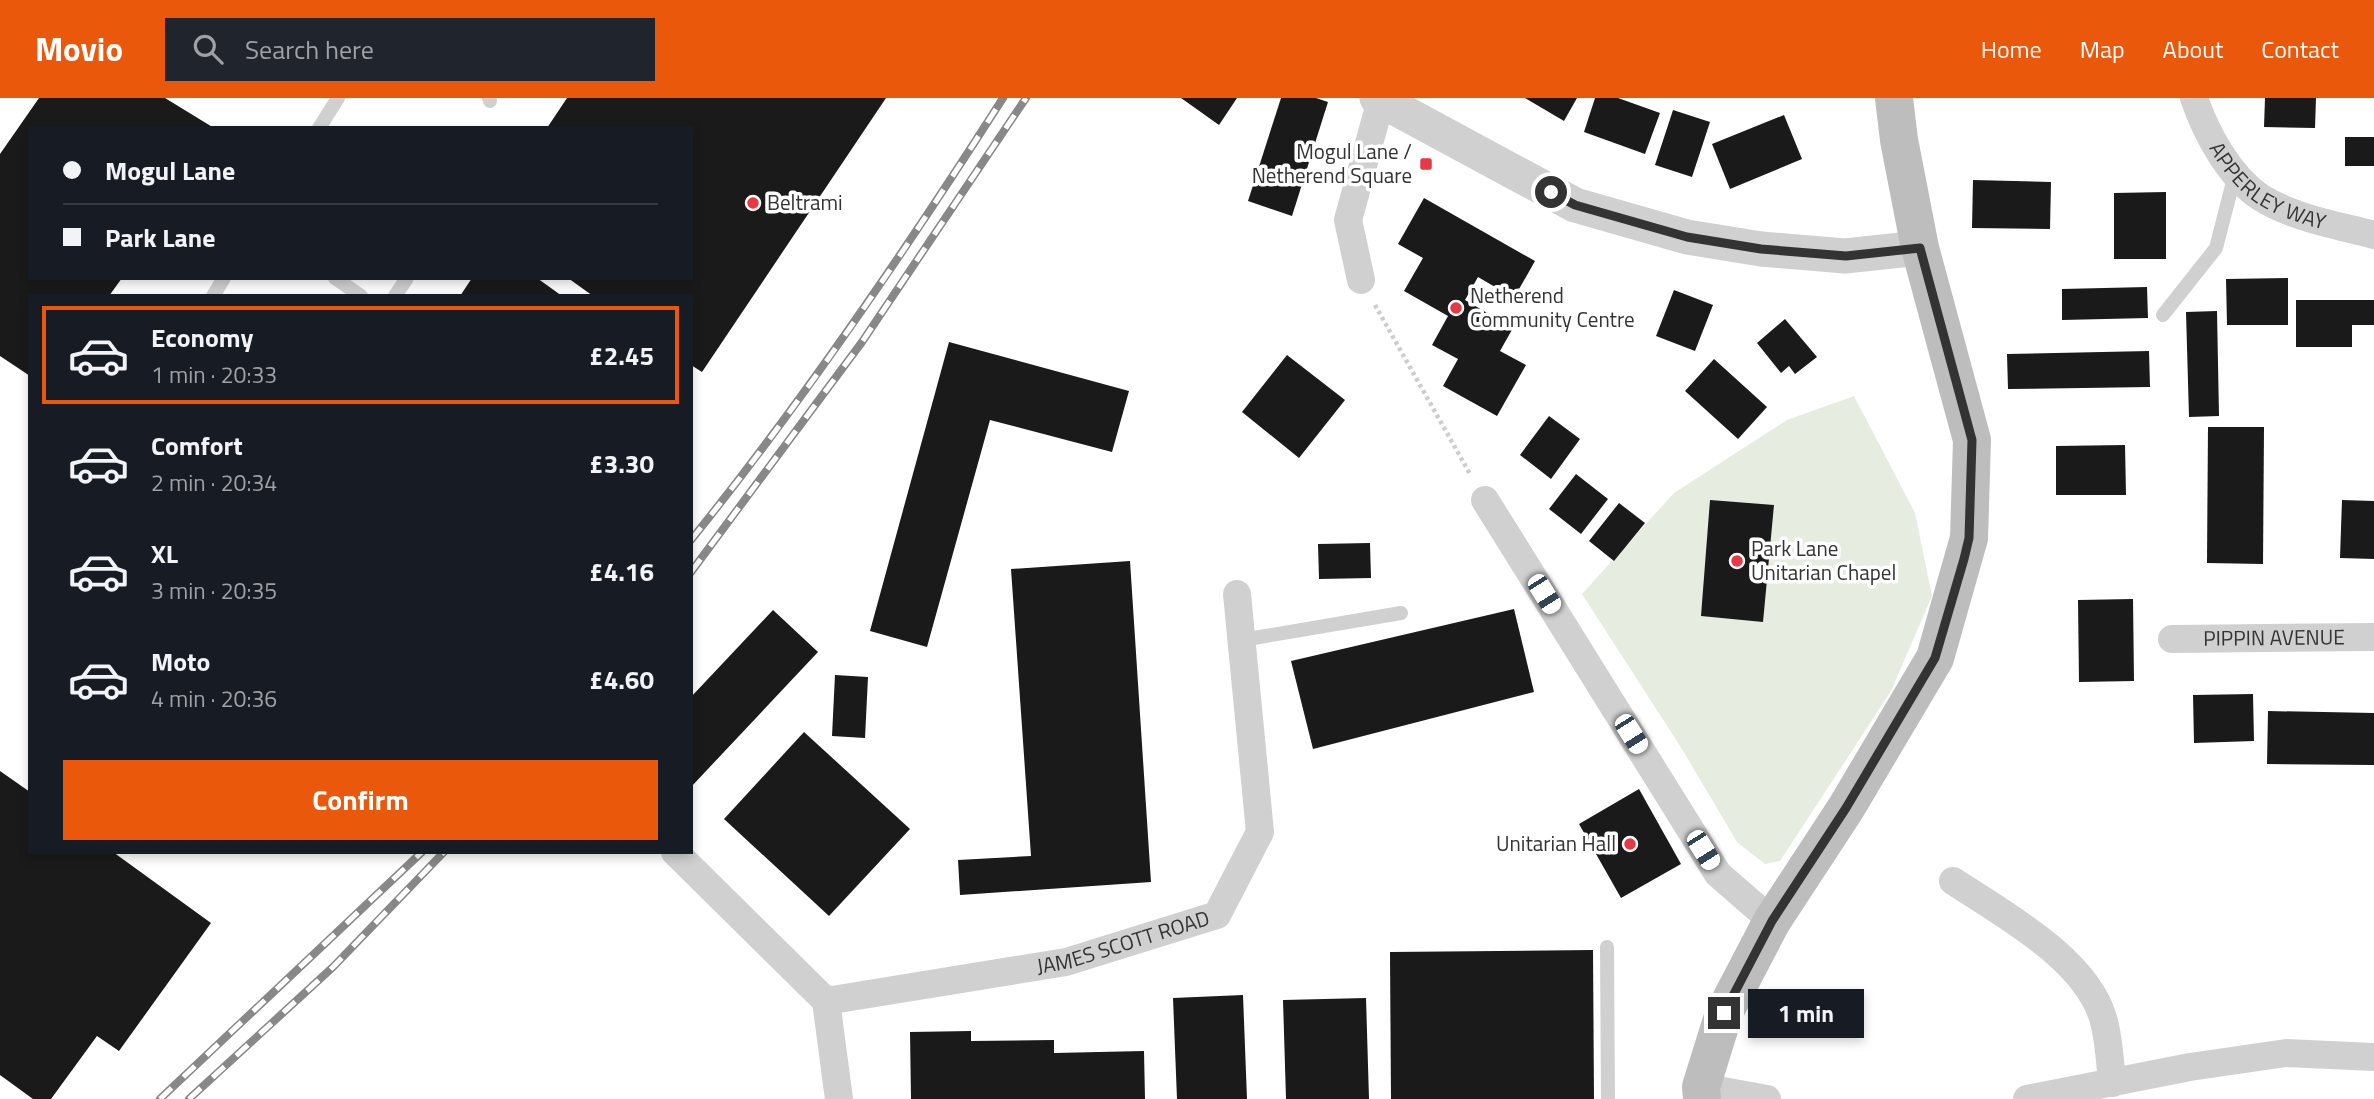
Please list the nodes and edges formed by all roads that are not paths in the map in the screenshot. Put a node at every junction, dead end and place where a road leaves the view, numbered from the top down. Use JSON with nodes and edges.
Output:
{"nodes":[{"id":1,"x":338,"y":98,"type":"edge"},
{"id":2,"x":1894,"y":98,"type":"edge"},
{"id":3,"x":2194,"y":98,"type":"edge"},
{"id":4,"x":1379,"y":99,"type":"edge"},
{"id":5,"x":320,"y":126,"type":"edge"},
{"id":6,"x":2235,"y":173,"type":"junction"},
{"id":7,"x":2374,"y":235,"type":"edge"},
{"id":8,"x":1920,"y":248,"type":"junction"},
{"id":9,"x":338,"y":280,"type":"edge"},
{"id":10,"x":1361,"y":280,"type":"road end"},
{"id":11,"x":358,"y":294,"type":"edge"},
{"id":12,"x":2163,"y":315,"type":"dead end"},
{"id":13,"x":1485,"y":500,"type":"road end"},
{"id":14,"x":1237,"y":594,"type":"dead end"},
{"id":15,"x":1401,"y":613,"type":"dead end"},
{"id":16,"x":2374,"y":637,"type":"edge"},
{"id":17,"x":2172,"y":639,"type":"dead end"},
{"id":18,"x":1242,"y":640,"type":"junction"},
{"id":19,"x":677,"y":854,"type":"edge"},
{"id":20,"x":1953,"y":881,"type":"dead end"},
{"id":21,"x":1772,"y":921,"type":"junction"},
{"id":22,"x":1608,"y":947,"type":"dead end"},
{"id":23,"x":826,"y":1001,"type":"junction"},
{"id":24,"x":2374,"y":1057,"type":"edge"},
{"id":25,"x":2112,"y":1083,"type":"junction"},
{"id":26,"x":1702,"y":1093,"type":"edge"},
{"id":27,"x":2083,"y":1094,"type":"edge"},
{"id":28,"x":839,"y":1099,"type":"edge"},
{"id":29,"x":1608,"y":1099,"type":"edge"},
{"id":30,"x":1767,"y":1099,"type":"edge"},
{"id":31,"x":2027,"y":1099,"type":"edge"}],
"edges":[{"from":1,"to":5,"type":"lane"},
{"from":2,"to":8,"type":"main road"},
{"from":3,"to":6,"type":"street","name":"APPERLEY WAY"},
{"from":4,"to":8,"type":"street"},
{"from":4,"to":10,"type":"street"},
{"from":6,"to":7,"type":"street","name":"APPERLEY WAY"},
{"from":6,"to":12,"type":"lane"},
{"from":8,"to":21,"type":"main road"},
{"from":9,"to":11,"type":"lane"},
{"from":13,"to":21,"type":"street"},
{"from":14,"to":18,"type":"street","name":"JAMES SCOTT ROAD"},
{"from":15,"to":18,"type":"lane"},
{"from":16,"to":17,"type":"street","name":"PIPPIN AVENUE"},
{"from":18,"to":23,"type":"street","name":"JAMES SCOTT ROAD"},
{"from":19,"to":23,"type":"street"},
{"from":20,"to":25,"type":"street"},
{"from":21,"to":26,"type":"main road"},
{"from":22,"to":29,"type":"lane"},
{"from":23,"to":28,"type":"street"},
{"from":24,"to":25,"type":"street"},
{"from":25,"to":27,"type":"street"},
{"from":26,"to":30,"type":"street"},
{"from":27,"to":31,"type":"street"}]}
